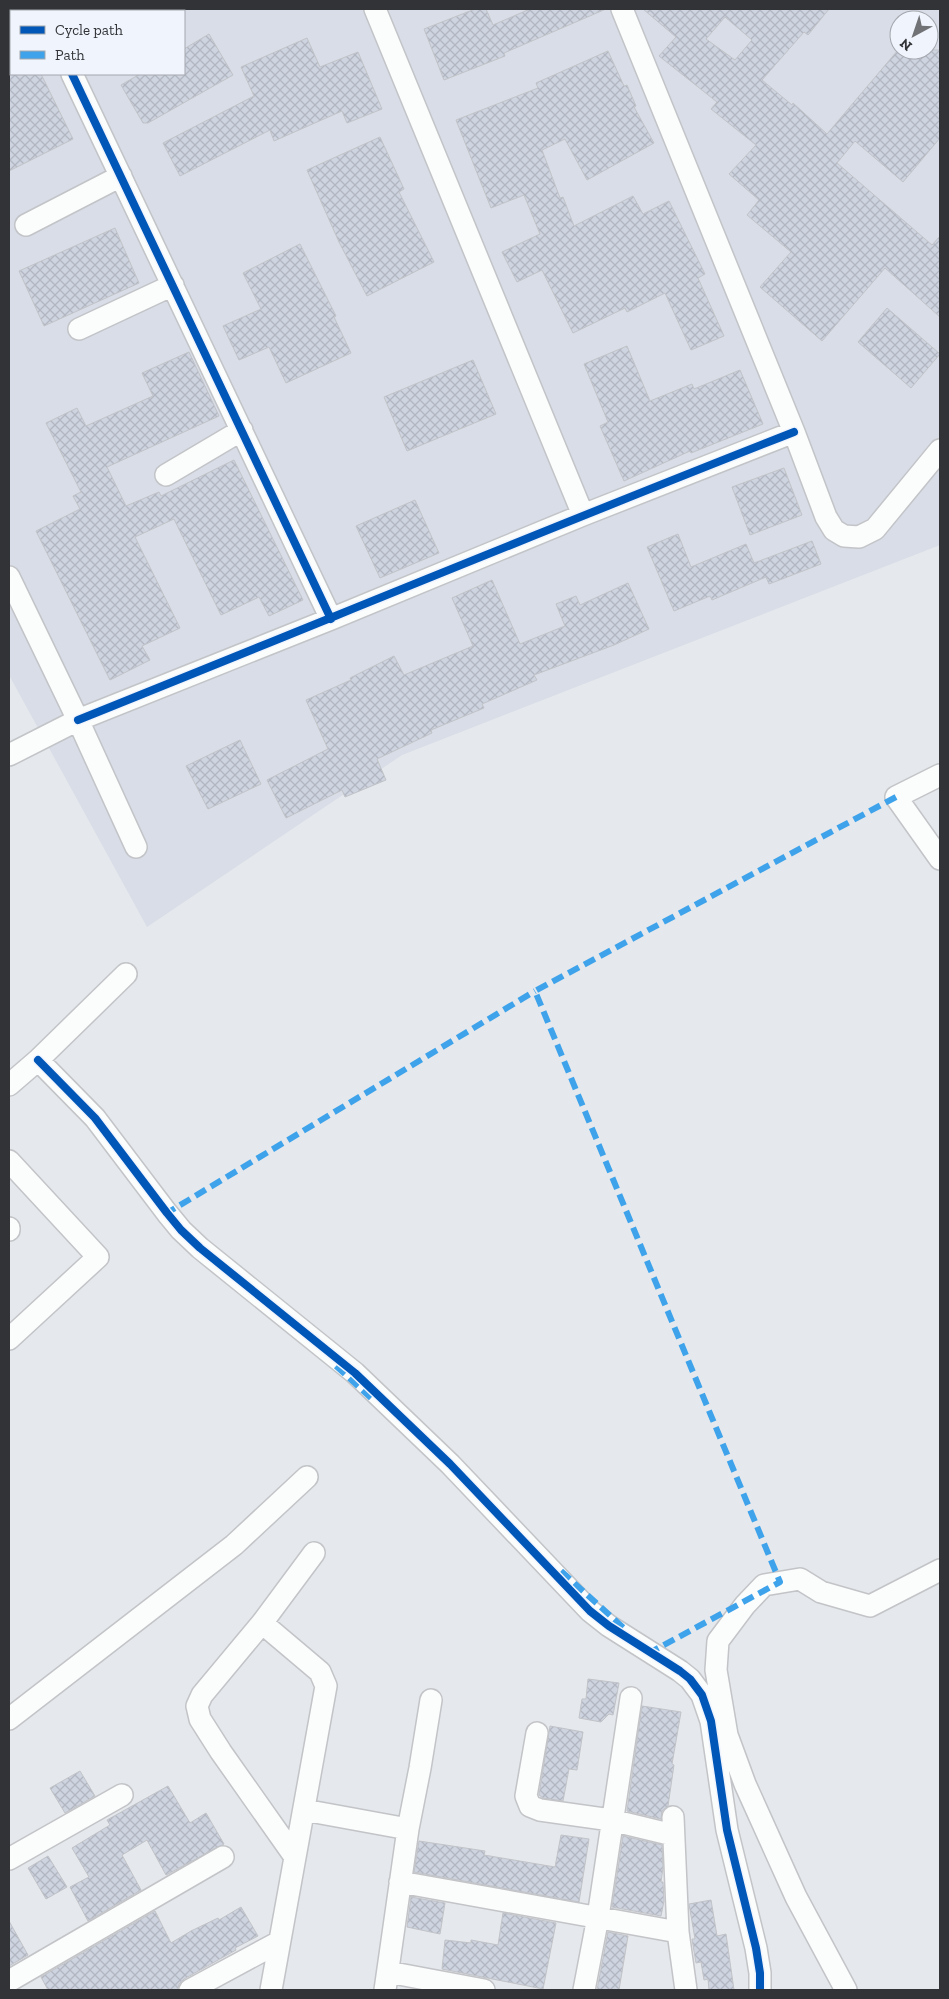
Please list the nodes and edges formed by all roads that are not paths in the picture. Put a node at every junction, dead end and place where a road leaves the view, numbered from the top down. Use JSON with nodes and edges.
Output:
{"nodes":[{"id":1,"x":375,"y":9,"type":"edge"},
{"id":2,"x":622,"y":9,"type":"edge"},
{"id":3,"x":72,"y":75,"type":"edge"},
{"id":4,"x":121,"y":176,"type":"junction"},
{"id":5,"x":26,"y":225,"type":"dead end"},
{"id":6,"x":173,"y":285,"type":"junction"},
{"id":7,"x":78,"y":329,"type":"dead end"},
{"id":8,"x":242,"y":430,"type":"junction"},
{"id":9,"x":794,"y":432,"type":"junction"},
{"id":10,"x":940,"y":450,"type":"edge"},
{"id":11,"x":166,"y":475,"type":"dead end"},
{"id":12,"x":583,"y":514,"type":"junction"},
{"id":13,"x":9,"y":577,"type":"edge"},
{"id":14,"x":331,"y":619,"type":"junction"},
{"id":15,"x":78,"y":720,"type":"junction"},
{"id":16,"x":9,"y":755,"type":"edge"},
{"id":17,"x":940,"y":775,"type":"edge"},
{"id":18,"x":136,"y":847,"type":"dead end"},
{"id":19,"x":940,"y":859,"type":"edge"},
{"id":20,"x":126,"y":974,"type":"dead end"},
{"id":21,"x":38,"y":1060,"type":"junction"},
{"id":22,"x":9,"y":1085,"type":"edge"},
{"id":23,"x":9,"y":1160,"type":"edge"},
{"id":24,"x":9,"y":1339,"type":"edge"},
{"id":25,"x":306,"y":1477,"type":"dead end"},
{"id":26,"x":314,"y":1553,"type":"dead end"},
{"id":27,"x":940,"y":1570,"type":"edge"},
{"id":28,"x":262,"y":1622,"type":"junction"},
{"id":29,"x":631,"y":1698,"type":"dead end"},
{"id":30,"x":431,"y":1700,"type":"dead end"},
{"id":31,"x":9,"y":1718,"type":"edge"},
{"id":32,"x":537,"y":1733,"type":"dead end"},
{"id":33,"x":122,"y":1795,"type":"dead end"},
{"id":34,"x":304,"y":1810,"type":"junction"},
{"id":35,"x":611,"y":1820,"type":"junction"},
{"id":36,"x":408,"y":1829,"type":"junction"},
{"id":37,"x":223,"y":1857,"type":"dead end"},
{"id":38,"x":295,"y":1857,"type":"junction"},
{"id":39,"x":9,"y":1859,"type":"edge"},
{"id":40,"x":400,"y":1882,"type":"junction"},
{"id":41,"x":598,"y":1918,"type":"junction"},
{"id":42,"x":678,"y":1932,"type":"junction"},
{"id":43,"x":279,"y":1942,"type":"junction"},
{"id":44,"x":9,"y":1981,"type":"edge"},
{"id":45,"x":387,"y":1981,"type":"edge"},
{"id":46,"x":190,"y":1990,"type":"edge"},
{"id":47,"x":271,"y":1990,"type":"edge"},
{"id":48,"x":484,"y":1990,"type":"edge"},
{"id":49,"x":584,"y":1990,"type":"edge"},
{"id":50,"x":686,"y":1990,"type":"edge"},
{"id":51,"x":760,"y":1990,"type":"edge"},
{"id":52,"x":846,"y":1990,"type":"edge"}],
"edges":[{"from":1,"to":12,"type":"street"},
{"from":2,"to":9,"type":"street"},
{"from":3,"to":4,"type":"street"},
{"from":4,"to":5,"type":"street"},
{"from":4,"to":6,"type":"street"},
{"from":6,"to":7,"type":"street"},
{"from":6,"to":8,"type":"street"},
{"from":8,"to":11,"type":"street"},
{"from":8,"to":14,"type":"street"},
{"from":9,"to":10,"type":"street"},
{"from":9,"to":12,"type":"street"},
{"from":12,"to":14,"type":"street"},
{"from":13,"to":15,"type":"street"},
{"from":14,"to":15,"type":"street"},
{"from":15,"to":16,"type":"street"},
{"from":15,"to":18,"type":"street"},
{"from":17,"to":19,"type":"street"},
{"from":20,"to":21,"type":"street"},
{"from":21,"to":22,"type":"street"},
{"from":21,"to":51,"type":"street"},
{"from":23,"to":24,"type":"street"},
{"from":25,"to":31,"type":"street"},
{"from":26,"to":28,"type":"street"},
{"from":27,"to":52,"type":"street"},
{"from":28,"to":34,"type":"street"},
{"from":28,"to":38,"type":"street"},
{"from":29,"to":35,"type":"street"},
{"from":30,"to":36,"type":"street"},
{"from":32,"to":35,"type":"street"},
{"from":33,"to":39,"type":"street"},
{"from":34,"to":36,"type":"street"},
{"from":34,"to":38,"type":"street"},
{"from":35,"to":41,"type":"street"},
{"from":35,"to":42,"type":"street"},
{"from":36,"to":40,"type":"street"},
{"from":37,"to":44,"type":"street"},
{"from":38,"to":43,"type":"street"},
{"from":40,"to":41,"type":"street"},
{"from":40,"to":45,"type":"street"},
{"from":41,"to":42,"type":"street"},
{"from":41,"to":49,"type":"street"},
{"from":42,"to":50,"type":"street"},
{"from":43,"to":46,"type":"street"},
{"from":43,"to":47,"type":"street"},
{"from":45,"to":48,"type":"street"}]}
